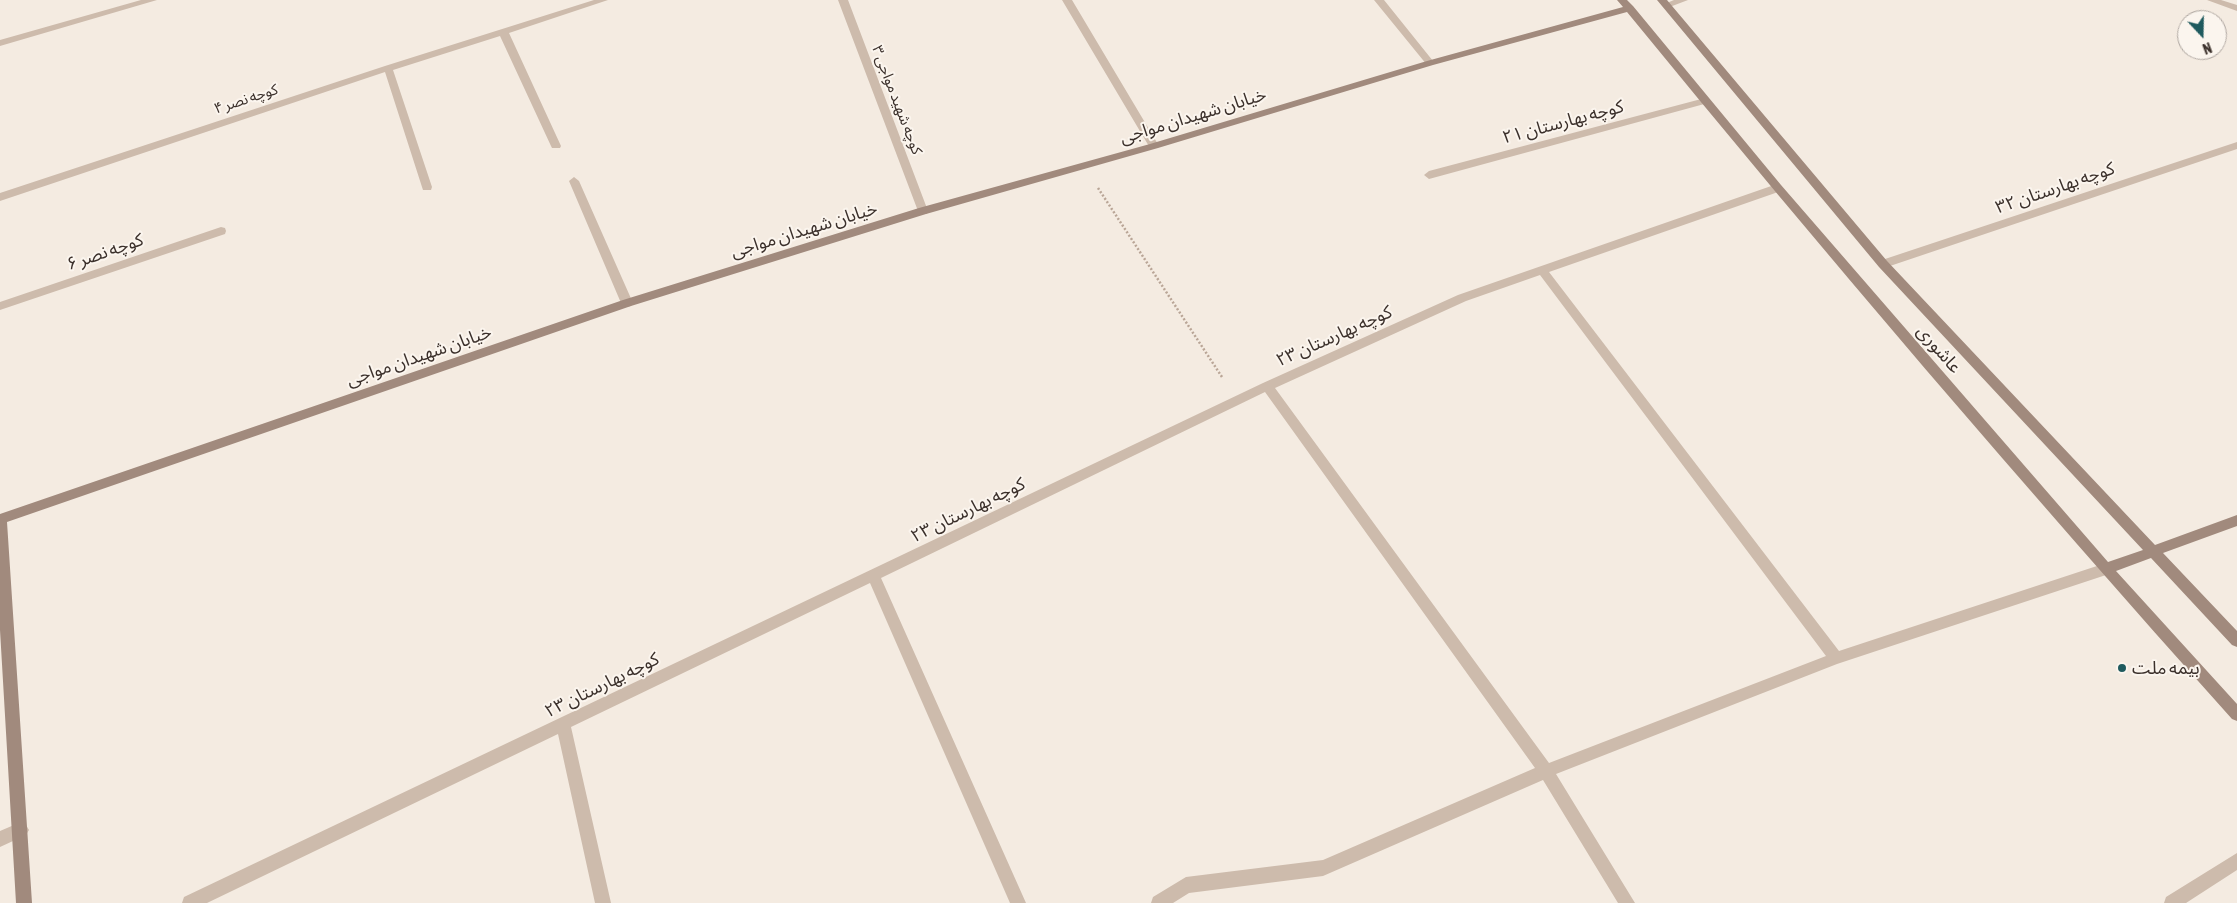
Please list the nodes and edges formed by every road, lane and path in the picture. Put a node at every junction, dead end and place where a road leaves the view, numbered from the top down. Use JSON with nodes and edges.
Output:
{"nodes":[{"id":1,"x":106,"y":0,"type":"edge"},
{"id":2,"x":152,"y":0,"type":"edge"},
{"id":3,"x":604,"y":0,"type":"edge"},
{"id":4,"x":843,"y":0,"type":"edge"},
{"id":5,"x":1066,"y":0,"type":"edge"},
{"id":6,"x":1379,"y":0,"type":"edge"},
{"id":7,"x":1682,"y":0,"type":"edge"},
{"id":8,"x":2218,"y":1,"type":"edge"},
{"id":9,"x":1664,"y":2,"type":"edge"},
{"id":10,"x":1626,"y":4,"type":"edge"},
{"id":11,"x":2237,"y":8,"type":"edge"},
{"id":12,"x":107,"y":11,"type":"junction"},
{"id":13,"x":503,"y":31,"type":"junction"},
{"id":14,"x":0,"y":43,"type":"edge"},
{"id":15,"x":1430,"y":63,"type":"junction"},
{"id":16,"x":388,"y":68,"type":"junction"},
{"id":17,"x":1705,"y":101,"type":"junction"},
{"id":18,"x":2237,"y":145,"type":"edge"},
{"id":19,"x":556,"y":146,"type":"dead end"},
{"id":20,"x":1154,"y":146,"type":"junction"},
{"id":21,"x":1084,"y":166,"type":"junction"},
{"id":22,"x":1428,"y":175,"type":"dead end"},
{"id":23,"x":574,"y":181,"type":"dead end"},
{"id":24,"x":427,"y":187,"type":"dead end"},
{"id":25,"x":1777,"y":188,"type":"junction"},
{"id":26,"x":0,"y":197,"type":"edge"},
{"id":27,"x":923,"y":211,"type":"junction"},
{"id":28,"x":221,"y":231,"type":"dead end"},
{"id":29,"x":1883,"y":264,"type":"junction"},
{"id":30,"x":1542,"y":270,"type":"junction"},
{"id":31,"x":626,"y":303,"type":"junction"},
{"id":32,"x":0,"y":306,"type":"edge"},
{"id":33,"x":1268,"y":386,"type":"junction"},
{"id":34,"x":1238,"y":401,"type":"junction"},
{"id":35,"x":0,"y":519,"type":"edge"},
{"id":36,"x":2237,"y":520,"type":"edge"},
{"id":37,"x":2152,"y":552,"type":"junction"},
{"id":38,"x":2106,"y":569,"type":"junction"},
{"id":39,"x":874,"y":576,"type":"junction"},
{"id":40,"x":2237,"y":641,"type":"edge"},
{"id":41,"x":1836,"y":658,"type":"junction"},
{"id":42,"x":2237,"y":714,"type":"edge"},
{"id":43,"x":563,"y":724,"type":"junction"},
{"id":44,"x":1546,"y":771,"type":"junction"},
{"id":45,"x":20,"y":830,"type":"junction"},
{"id":46,"x":0,"y":839,"type":"edge"},
{"id":47,"x":2237,"y":861,"type":"edge"},
{"id":48,"x":24,"y":903,"type":"edge"},
{"id":49,"x":190,"y":903,"type":"edge"},
{"id":50,"x":603,"y":903,"type":"edge"},
{"id":51,"x":1018,"y":903,"type":"edge"},
{"id":52,"x":1159,"y":903,"type":"edge"},
{"id":53,"x":1627,"y":903,"type":"edge"},
{"id":54,"x":2172,"y":903,"type":"edge"}],
"edges":[{"from":1,"to":12,"type":"street"},
{"from":2,"to":12,"type":"street"},
{"from":3,"to":13,"type":"street","name":"کوچه نصر ۴"},
{"from":4,"to":27,"type":"street","name":"کوچه شهید مواجی ۳"},
{"from":5,"to":20,"type":"street"},
{"from":6,"to":15,"type":"street"},
{"from":7,"to":9,"type":"street"},
{"from":8,"to":11,"type":"street"},
{"from":9,"to":29,"type":"street","name":"عاشوری"},
{"from":10,"to":15,"type":"street","name":"خیابان شهیدان مواجی"},
{"from":10,"to":17,"type":"street","name":"عاشوری"},
{"from":12,"to":14,"type":"street"},
{"from":13,"to":16,"type":"street","name":"کوچه نصر ۴"},
{"from":13,"to":19,"type":"street"},
{"from":15,"to":20,"type":"street","name":"خیابان شهیدان مواجی"},
{"from":16,"to":24,"type":"street"},
{"from":16,"to":26,"type":"street","name":"کوچه نصر ۴"},
{"from":17,"to":22,"type":"street","name":"کوچه بهارستان ۲۱"},
{"from":17,"to":25,"type":"street","name":"عاشوری"},
{"from":18,"to":29,"type":"street","name":"کوچه بهارستان ۳۲"},
{"from":20,"to":21,"type":"street","name":"خیابان شهیدان مواجی"},
{"from":21,"to":27,"type":"street","name":"خیابان شهیدان مواجی"},
{"from":21,"to":34,"type":"path"},
{"from":23,"to":31,"type":"street"},
{"from":25,"to":30,"type":"street","name":"کوچه بهارستان ۲۳"},
{"from":25,"to":38,"type":"street","name":"عاشوری"},
{"from":27,"to":31,"type":"street","name":"خیابان شهیدان مواجی"},
{"from":28,"to":32,"type":"street","name":"کوچه نصر ۶"},
{"from":29,"to":37,"type":"street","name":"عاشوری"},
{"from":30,"to":33,"type":"street","name":"کوچه بهارستان ۲۳"},
{"from":30,"to":41,"type":"street"},
{"from":31,"to":35,"type":"street","name":"خیابان شهیدان مواجی"},
{"from":33,"to":34,"type":"street","name":"کوچه بهارستان ۲۳"},
{"from":33,"to":44,"type":"street"},
{"from":34,"to":39,"type":"street","name":"کوچه بهارستان ۲۳"},
{"from":35,"to":45,"type":"street"},
{"from":36,"to":37,"type":"street"},
{"from":37,"to":38,"type":"street"},
{"from":37,"to":40,"type":"street","name":"عاشوری"},
{"from":38,"to":41,"type":"street"},
{"from":38,"to":42,"type":"street","name":"عاشوری"},
{"from":39,"to":43,"type":"street","name":"کوچه بهارستان ۲۳"},
{"from":39,"to":51,"type":"street"},
{"from":41,"to":44,"type":"street"},
{"from":43,"to":49,"type":"street","name":"کوچه بهارستان ۲۳"},
{"from":43,"to":50,"type":"street"},
{"from":44,"to":52,"type":"street"},
{"from":44,"to":53,"type":"street"},
{"from":45,"to":46,"type":"street"},
{"from":45,"to":48,"type":"street"},
{"from":47,"to":54,"type":"street"}]}
